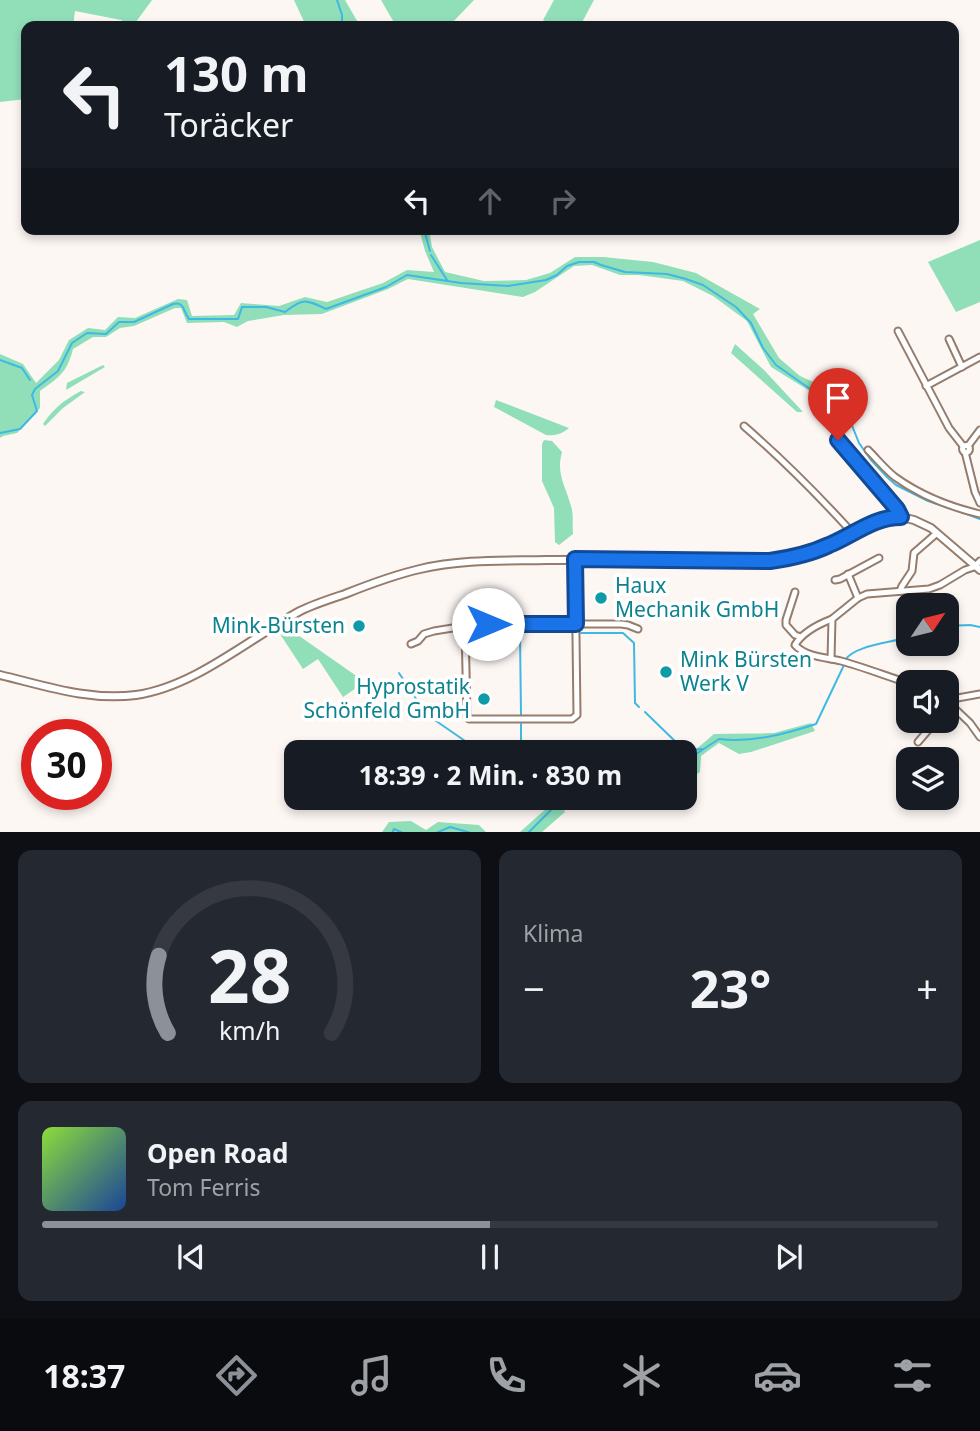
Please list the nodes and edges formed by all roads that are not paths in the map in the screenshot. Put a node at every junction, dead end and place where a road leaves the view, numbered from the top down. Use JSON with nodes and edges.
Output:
{"nodes":[{"id":1,"x":898,"y":331,"type":"dead end"},
{"id":2,"x":949,"y":339,"type":"dead end"},
{"id":3,"x":980,"y":357,"type":"edge"},
{"id":4,"x":962,"y":367,"type":"junction"},
{"id":5,"x":926,"y":386,"type":"junction"},
{"id":6,"x":744,"y":426,"type":"dead end"},
{"id":7,"x":980,"y":430,"type":"edge"},
{"id":8,"x":838,"y":440,"type":"dead end"},
{"id":9,"x":965,"y":448,"type":"junction"},
{"id":10,"x":868,"y":450,"type":"dead end"},
{"id":11,"x":980,"y":503,"type":"edge"},
{"id":12,"x":980,"y":514,"type":"edge"},
{"id":13,"x":901,"y":517,"type":"junction"},
{"id":14,"x":937,"y":533,"type":"junction"},
{"id":15,"x":851,"y":534,"type":"junction"},
{"id":16,"x":879,"y":558,"type":"dead end"},
{"id":17,"x":575,"y":559,"type":"junction"},
{"id":18,"x":979,"y":566,"type":"edge"},
{"id":19,"x":848,"y":574,"type":"junction"},
{"id":20,"x":835,"y":580,"type":"dead end"},
{"id":21,"x":900,"y":591,"type":"junction"},
{"id":22,"x":795,"y":592,"type":"dead end"},
{"id":23,"x":858,"y":598,"type":"junction"},
{"id":24,"x":832,"y":619,"type":"junction"},
{"id":25,"x":576,"y":624,"type":"junction"},
{"id":26,"x":465,"y":625,"type":"junction"},
{"id":27,"x":638,"y":629,"type":"dead end"},
{"id":28,"x":801,"y":637,"type":"junction"},
{"id":29,"x":411,"y":644,"type":"dead end"},
{"id":30,"x":831,"y":659,"type":"junction"},
{"id":31,"x":0,"y":675,"type":"edge"},
{"id":32,"x":896,"y":679,"type":"edge"},
{"id":33,"x":980,"y":694,"type":"edge"},
{"id":34,"x":959,"y":699,"type":"edge"},
{"id":35,"x":959,"y":712,"type":"edge"},
{"id":36,"x":926,"y":733,"type":"edge"},
{"id":37,"x":980,"y":737,"type":"edge"},
{"id":38,"x":918,"y":742,"type":"dead end"}],
"edges":[{"from":1,"to":5,"type":"street"},
{"from":2,"to":4,"type":"street"},
{"from":3,"to":4,"type":"street"},
{"from":4,"to":5,"type":"street"},
{"from":5,"to":9,"type":"street"},
{"from":6,"to":15,"type":"street"},
{"from":7,"to":9,"type":"street"},
{"from":8,"to":13,"type":"street"},
{"from":9,"to":11,"type":"street"},
{"from":10,"to":12,"type":"street"},
{"from":13,"to":14,"type":"main road"},
{"from":13,"to":15,"type":"main road"},
{"from":14,"to":18,"type":"main road"},
{"from":14,"to":21,"type":"street"},
{"from":15,"to":17,"type":"main road"},
{"from":16,"to":19,"type":"street"},
{"from":17,"to":25,"type":"street"},
{"from":17,"to":31,"type":"main road"},
{"from":18,"to":21,"type":"street"},
{"from":19,"to":20,"type":"street"},
{"from":19,"to":23,"type":"street"},
{"from":21,"to":23,"type":"street"},
{"from":22,"to":28,"type":"street"},
{"from":23,"to":24,"type":"street"},
{"from":24,"to":28,"type":"street"},
{"from":24,"to":30,"type":"street"},
{"from":25,"to":26,"type":"street"},
{"from":25,"to":26,"type":"street"},
{"from":25,"to":27,"type":"street"},
{"from":26,"to":29,"type":"street"},
{"from":28,"to":30,"type":"street"},
{"from":30,"to":32,"type":"street"},
{"from":33,"to":34,"type":"street"},
{"from":35,"to":37,"type":"street"},
{"from":36,"to":38,"type":"street"}]}
